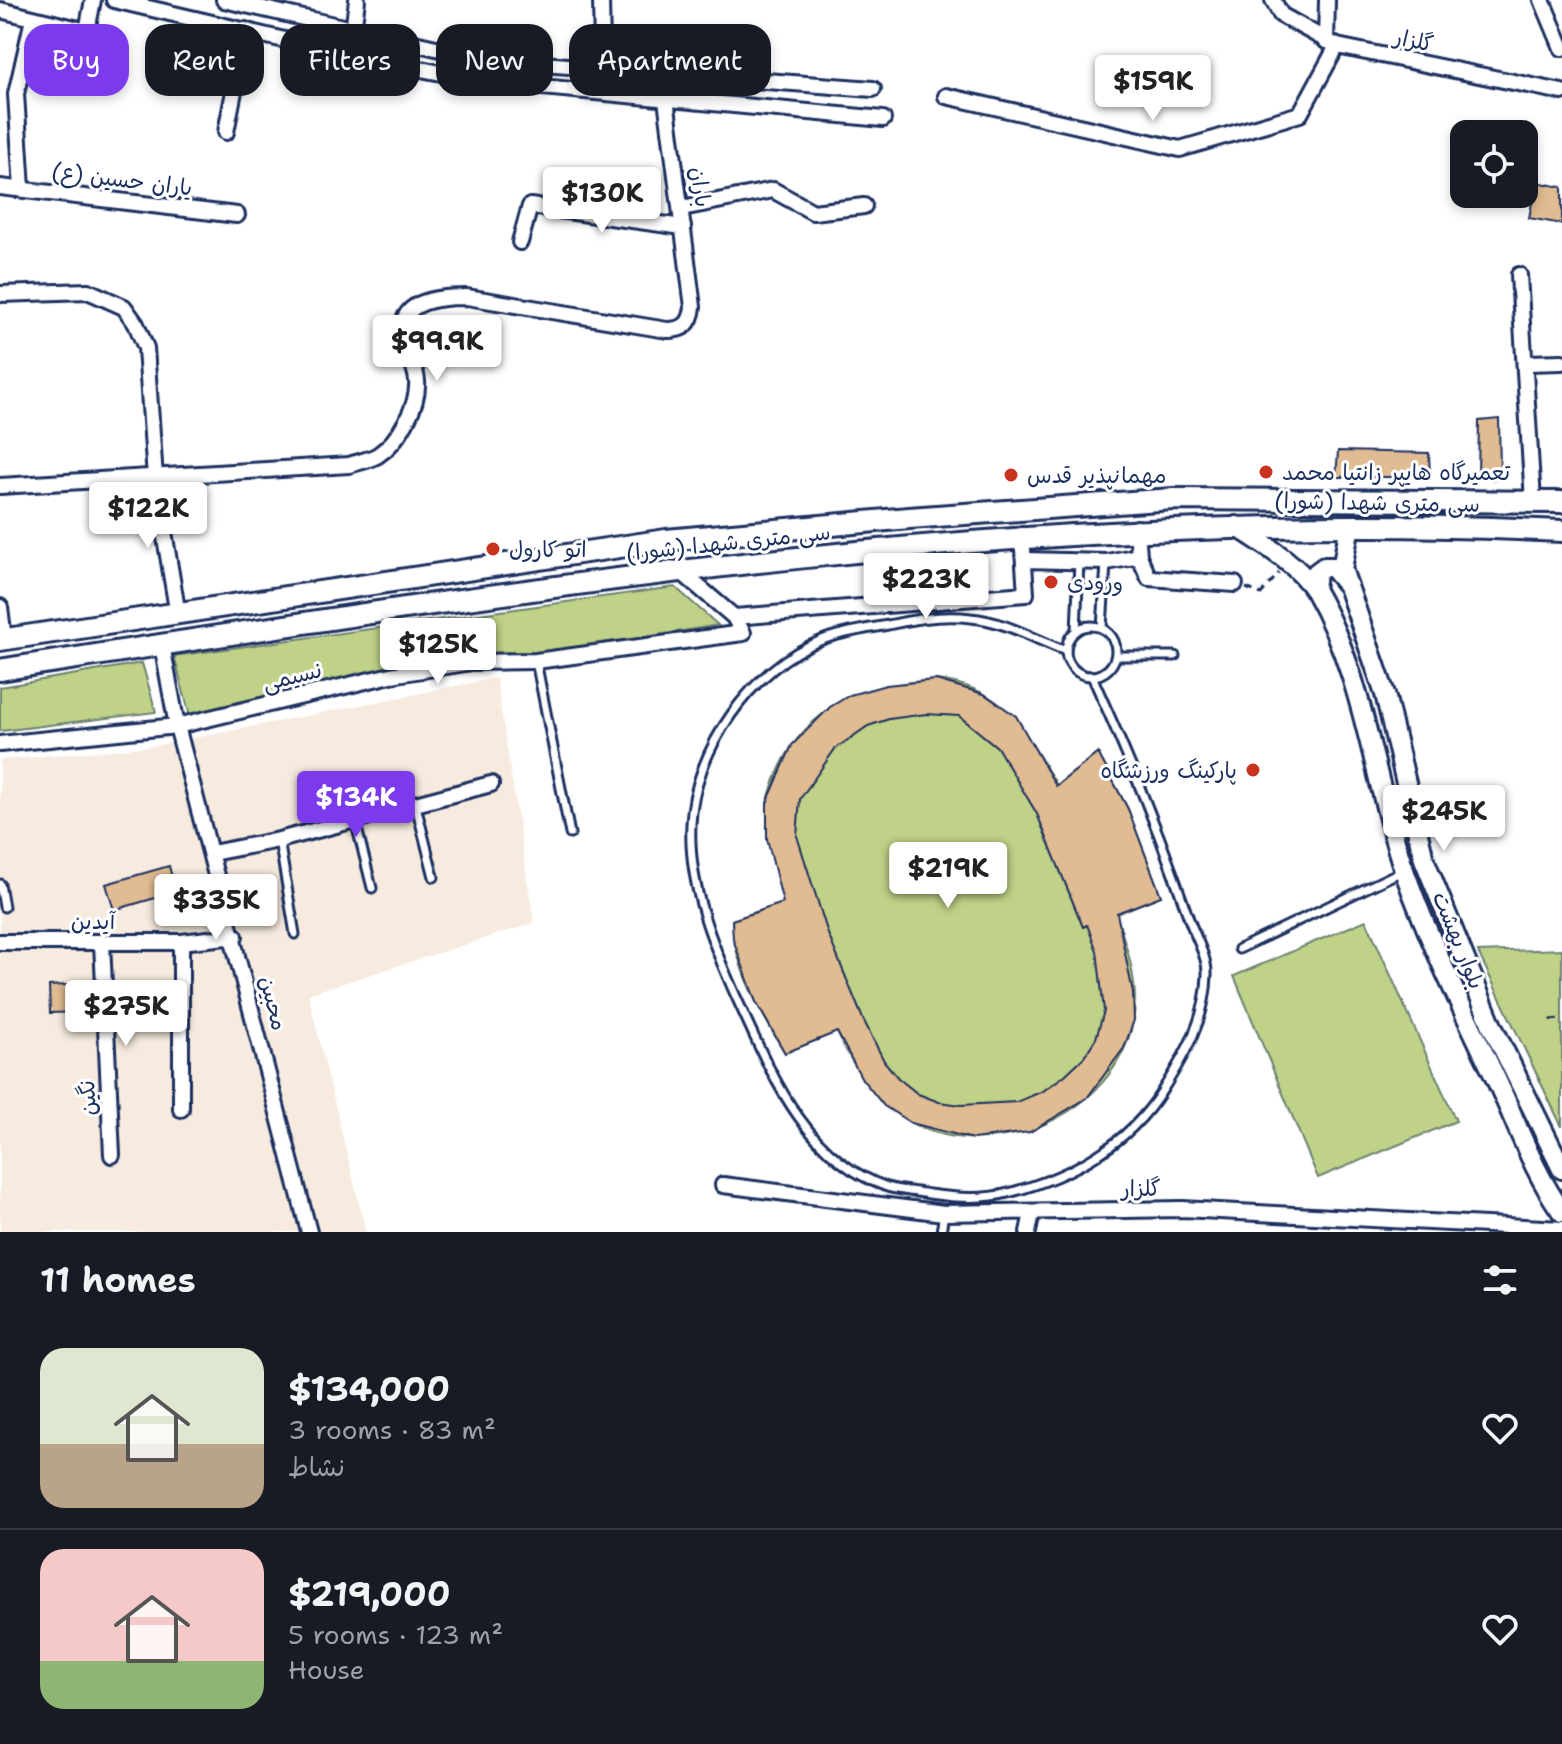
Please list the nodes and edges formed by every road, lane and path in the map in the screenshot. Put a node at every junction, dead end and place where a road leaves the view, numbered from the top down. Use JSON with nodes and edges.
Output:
{"nodes":[{"id":1,"x":93,"y":0,"type":"edge"},
{"id":2,"x":114,"y":0,"type":"edge"},
{"id":3,"x":227,"y":0,"type":"edge"},
{"id":4,"x":357,"y":0,"type":"edge"},
{"id":5,"x":601,"y":0,"type":"edge"},
{"id":6,"x":1273,"y":0,"type":"edge"},
{"id":7,"x":1327,"y":0,"type":"edge"},
{"id":8,"x":1542,"y":0,"type":"edge"},
{"id":9,"x":9,"y":8,"type":"edge"},
{"id":10,"x":33,"y":19,"type":"junction"},
{"id":11,"x":220,"y":24,"type":"edge"},
{"id":12,"x":325,"y":24,"type":"edge"},
{"id":13,"x":354,"y":24,"type":"edge"},
{"id":14,"x":601,"y":24,"type":"edge"},
{"id":15,"x":264,"y":34,"type":"edge"},
{"id":16,"x":1332,"y":43,"type":"junction"},
{"id":17,"x":1562,"y":48,"type":"edge"},
{"id":18,"x":436,"y":72,"type":"edge"},
{"id":19,"x":771,"y":83,"type":"edge"},
{"id":20,"x":553,"y":88,"type":"edge"},
{"id":21,"x":873,"y":89,"type":"dead end"},
{"id":22,"x":1562,"y":92,"type":"edge"},
{"id":23,"x":233,"y":96,"type":"edge"},
{"id":24,"x":666,"y":96,"type":"edge"},
{"id":25,"x":946,"y":96,"type":"dead end"},
{"id":26,"x":666,"y":99,"type":"junction"},
{"id":27,"x":883,"y":119,"type":"dead end"},
{"id":28,"x":226,"y":132,"type":"dead end"},
{"id":29,"x":0,"y":187,"type":"edge"},
{"id":30,"x":22,"y":189,"type":"junction"},
{"id":31,"x":864,"y":206,"type":"dead end"},
{"id":32,"x":682,"y":208,"type":"junction"},
{"id":33,"x":237,"y":215,"type":"dead end"},
{"id":34,"x":683,"y":227,"type":"junction"},
{"id":35,"x":520,"y":242,"type":"dead end"},
{"id":36,"x":1519,"y":275,"type":"dead end"},
{"id":37,"x":0,"y":294,"type":"edge"},
{"id":38,"x":1562,"y":362,"type":"edge"},
{"id":39,"x":1527,"y":363,"type":"junction"},
{"id":40,"x":155,"y":478,"type":"junction"},
{"id":41,"x":0,"y":486,"type":"edge"},
{"id":42,"x":1533,"y":501,"type":"junction"},
{"id":43,"x":1562,"y":502,"type":"edge"},
{"id":44,"x":1233,"y":525,"type":"junction"},
{"id":45,"x":1350,"y":525,"type":"junction"},
{"id":46,"x":1137,"y":528,"type":"junction"},
{"id":47,"x":1533,"y":529,"type":"junction"},
{"id":48,"x":1562,"y":531,"type":"edge"},
{"id":49,"x":1022,"y":535,"type":"junction"},
{"id":50,"x":666,"y":540,"type":"junction"},
{"id":51,"x":1139,"y":556,"type":"junction"},
{"id":52,"x":1024,"y":560,"type":"junction"},
{"id":53,"x":1079,"y":562,"type":"junction"},
{"id":54,"x":1107,"y":562,"type":"junction"},
{"id":55,"x":1288,"y":563,"type":"junction"},
{"id":56,"x":679,"y":570,"type":"junction"},
{"id":57,"x":1235,"y":584,"type":"joint"},
{"id":58,"x":1347,"y":585,"type":"junction"},
{"id":59,"x":1314,"y":589,"type":"junction"},
{"id":60,"x":0,"y":607,"type":"edge"},
{"id":61,"x":178,"y":615,"type":"junction"},
{"id":62,"x":734,"y":617,"type":"junction"},
{"id":63,"x":1102,"y":628,"type":"junction"},
{"id":64,"x":1076,"y":631,"type":"junction"},
{"id":65,"x":2,"y":639,"type":"edge"},
{"id":66,"x":162,"y":645,"type":"junction"},
{"id":67,"x":1066,"y":651,"type":"junction"},
{"id":68,"x":1116,"y":656,"type":"junction"},
{"id":69,"x":1175,"y":656,"type":"dead end"},
{"id":70,"x":536,"y":661,"type":"junction"},
{"id":71,"x":0,"y":670,"type":"edge"},
{"id":72,"x":1092,"y":676,"type":"junction"},
{"id":73,"x":177,"y":726,"type":"junction"},
{"id":74,"x":0,"y":744,"type":"edge"},
{"id":75,"x":491,"y":784,"type":"dead end"},
{"id":76,"x":416,"y":806,"type":"junction"},
{"id":77,"x":355,"y":820,"type":"junction"},
{"id":78,"x":570,"y":834,"type":"dead end"},
{"id":79,"x":279,"y":840,"type":"junction"},
{"id":80,"x":212,"y":853,"type":"junction"},
{"id":81,"x":1424,"y":859,"type":"junction"},
{"id":82,"x":1403,"y":866,"type":"junction"},
{"id":83,"x":434,"y":877,"type":"dead end"},
{"id":84,"x":0,"y":884,"type":"edge"},
{"id":85,"x":372,"y":888,"type":"dead end"},
{"id":86,"x":4,"y":907,"type":"dead end"},
{"id":87,"x":295,"y":934,"type":"dead end"},
{"id":88,"x":235,"y":936,"type":"junction"},
{"id":89,"x":0,"y":942,"type":"edge"},
{"id":90,"x":181,"y":942,"type":"junction"},
{"id":91,"x":102,"y":943,"type":"junction"},
{"id":92,"x":1239,"y":949,"type":"dead end"},
{"id":93,"x":1562,"y":1019,"type":"edge"},
{"id":94,"x":1550,"y":1020,"type":"dead end"},
{"id":95,"x":181,"y":1109,"type":"dead end"},
{"id":96,"x":112,"y":1155,"type":"dead end"},
{"id":97,"x":1562,"y":1169,"type":"edge"},
{"id":98,"x":723,"y":1185,"type":"dead end"},
{"id":99,"x":1562,"y":1212,"type":"edge"},
{"id":100,"x":944,"y":1213,"type":"junction"},
{"id":101,"x":1032,"y":1213,"type":"junction"},
{"id":102,"x":1385,"y":1226,"type":"edge"},
{"id":103,"x":1562,"y":1229,"type":"edge"},
{"id":104,"x":309,"y":1232,"type":"edge"},
{"id":105,"x":941,"y":1232,"type":"edge"},
{"id":106,"x":1028,"y":1232,"type":"edge"}],
"edges":[{"from":1,"to":10,"type":"street"},
{"from":2,"to":11,"type":"street"},
{"from":3,"to":12,"type":"street"},
{"from":4,"to":13,"type":"street"},
{"from":5,"to":14,"type":"street"},
{"from":6,"to":16,"type":"street","name":"گلزار"},
{"from":7,"to":16,"type":"street"},
{"from":8,"to":17,"type":"street"},
{"from":9,"to":10,"type":"street"},
{"from":10,"to":30,"type":"street"},
{"from":15,"to":18,"type":"street"},
{"from":16,"to":22,"type":"street","name":"گلزار"},
{"from":16,"to":25,"type":"street"},
{"from":19,"to":21,"type":"street"},
{"from":20,"to":26,"type":"street"},
{"from":23,"to":28,"type":"street"},
{"from":24,"to":26,"type":"street","name":"باران"},
{"from":26,"to":27,"type":"street"},
{"from":26,"to":32,"type":"street","name":"باران"},
{"from":29,"to":30,"type":"street","name":"یاران حسین (ع)"},
{"from":30,"to":33,"type":"street","name":"یاران حسین (ع)"},
{"from":31,"to":32,"type":"street"},
{"from":32,"to":34,"type":"street","name":"باران"},
{"from":34,"to":35,"type":"street"},
{"from":34,"to":40,"type":"street","name":"باران"},
{"from":36,"to":39,"type":"street"},
{"from":37,"to":40,"type":"street"},
{"from":38,"to":39,"type":"street"},
{"from":39,"to":42,"type":"street"},
{"from":40,"to":41,"type":"street"},
{"from":40,"to":61,"type":"street"},
{"from":42,"to":43,"type":"main road","name":"سی متری شهدا (شورا)"},
{"from":42,"to":47,"type":"main road"},
{"from":42,"to":50,"type":"main road","name":"سی متری شهدا (شورا)"},
{"from":44,"to":45,"type":"main road","name":"سی متری شهدا (شورا)"},
{"from":44,"to":46,"type":"main road","name":"سی متری شهدا (شورا)"},
{"from":44,"to":55,"type":"street","name":"بلوار بهشت"},
{"from":45,"to":47,"type":"main road","name":"سی متری شهدا (شورا)"},
{"from":45,"to":58,"type":"street","name":"بلوار بهشت"},
{"from":46,"to":49,"type":"main road","name":"سی متری شهدا (شورا)"},
{"from":46,"to":51,"type":"street"},
{"from":47,"to":48,"type":"main road","name":"سی متری شهدا (شورا)"},
{"from":49,"to":52,"type":"street"},
{"from":49,"to":56,"type":"main road","name":"سی متری شهدا (شورا)"},
{"from":50,"to":56,"type":"main road"},
{"from":50,"to":61,"type":"main road","name":"سی متری شهدا (شورا)"},
{"from":51,"to":54,"type":"street"},
{"from":51,"to":57,"type":"street"},
{"from":52,"to":53,"type":"street"},
{"from":52,"to":62,"type":"street"},
{"from":53,"to":54,"type":"street"},
{"from":53,"to":64,"type":"lane"},
{"from":54,"to":63,"type":"lane"},
{"from":55,"to":57,"type":"path"},
{"from":55,"to":59,"type":"street","name":"بلوار بهشت"},
{"from":56,"to":62,"type":"street"},
{"from":56,"to":66,"type":"main road","name":"سی متری شهدا (شورا)"},
{"from":58,"to":59,"type":"street"},
{"from":58,"to":81,"type":"street","name":"بلوار بهشت"},
{"from":59,"to":82,"type":"street","name":"بلوار بهشت"},
{"from":60,"to":65,"type":"street"},
{"from":61,"to":65,"type":"main road","name":"سی متری شهدا (شورا)"},
{"from":62,"to":70,"type":"street","name":"نسیمی"},
{"from":63,"to":64,"type":"lane"},
{"from":63,"to":68,"type":"lane"},
{"from":64,"to":67,"type":"lane"},
{"from":66,"to":71,"type":"main road","name":"سی متری شهدا (شورا)"},
{"from":66,"to":73,"type":"street","name":"محبین"},
{"from":67,"to":72,"type":"lane"},
{"from":67,"to":72,"type":"lane"},
{"from":68,"to":69,"type":"lane"},
{"from":68,"to":72,"type":"lane"},
{"from":70,"to":73,"type":"street","name":"نسیمی"},
{"from":70,"to":78,"type":"lane"},
{"from":73,"to":74,"type":"street","name":"نسیمی"},
{"from":73,"to":80,"type":"street","name":"محبین"},
{"from":75,"to":76,"type":"street"},
{"from":76,"to":77,"type":"street"},
{"from":76,"to":83,"type":"lane"},
{"from":77,"to":79,"type":"street"},
{"from":77,"to":85,"type":"lane"},
{"from":79,"to":80,"type":"street"},
{"from":79,"to":87,"type":"lane"},
{"from":80,"to":88,"type":"street","name":"محبین"},
{"from":81,"to":82,"type":"street"},
{"from":81,"to":97,"type":"street","name":"بلوار بهشت"},
{"from":82,"to":92,"type":"lane"},
{"from":82,"to":99,"type":"street","name":"بلوار بهشت"},
{"from":84,"to":86,"type":"lane"},
{"from":88,"to":90,"type":"street","name":"آیدین"},
{"from":88,"to":104,"type":"street","name":"محبین"},
{"from":89,"to":91,"type":"street","name":"آیدین"},
{"from":90,"to":91,"type":"street","name":"آیدین"},
{"from":90,"to":95,"type":"street"},
{"from":91,"to":96,"type":"street","name":"نگین"},
{"from":93,"to":94,"type":"path"},
{"from":98,"to":100,"type":"street","name":"گلزار"},
{"from":100,"to":101,"type":"street","name":"گلزار"},
{"from":100,"to":105,"type":"lane"},
{"from":101,"to":102,"type":"street","name":"گلزار"},
{"from":101,"to":106,"type":"street"},
{"from":102,"to":103,"type":"street","name":"گلزار"}]}
